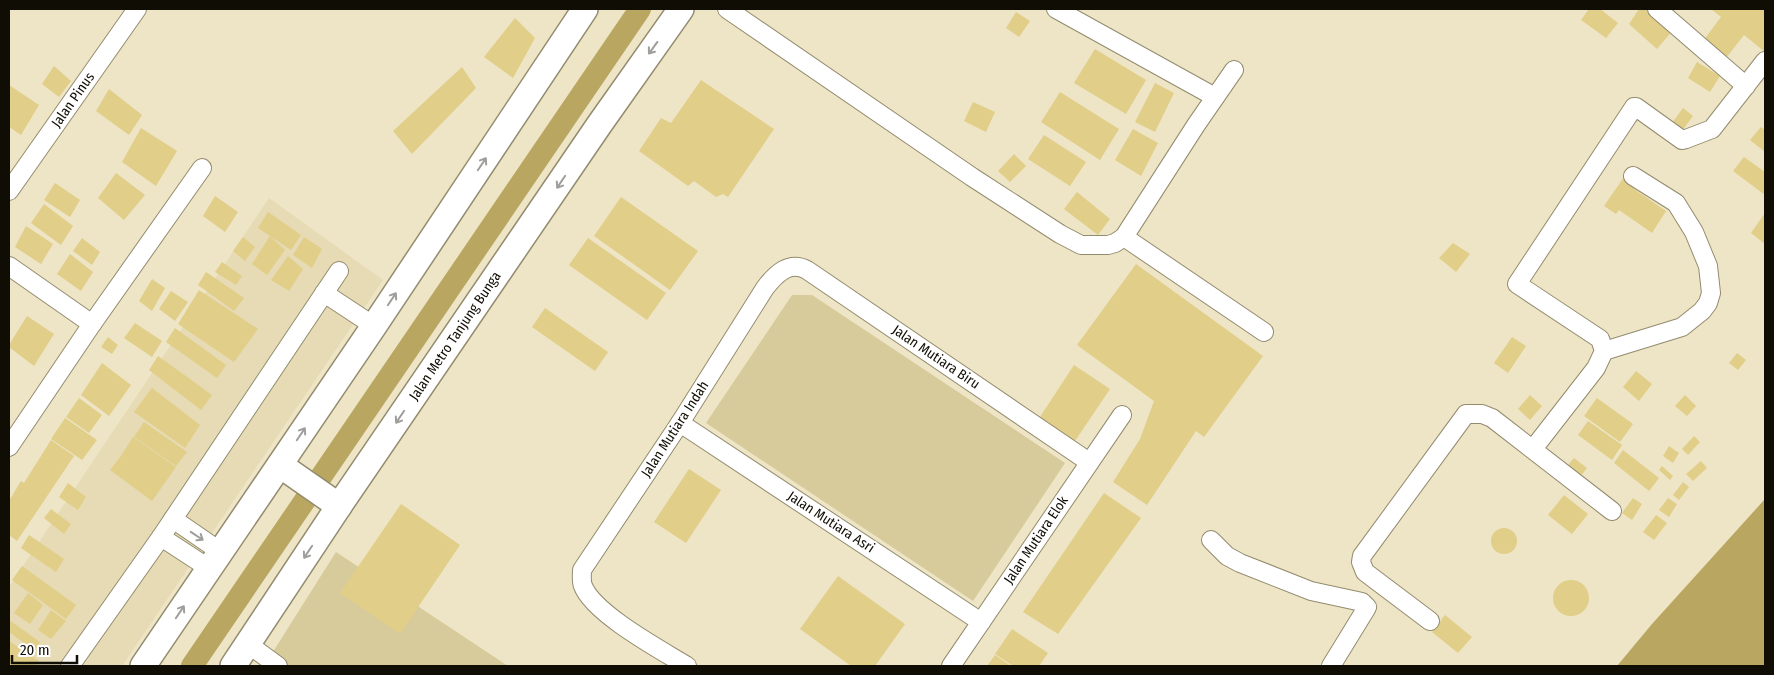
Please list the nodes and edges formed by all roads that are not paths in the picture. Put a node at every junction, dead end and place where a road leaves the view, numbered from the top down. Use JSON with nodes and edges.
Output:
{"nodes":[{"id":1,"x":137,"y":9,"type":"edge"},
{"id":2,"x":585,"y":9,"type":"edge"},
{"id":3,"x":681,"y":9,"type":"edge"},
{"id":4,"x":727,"y":9,"type":"edge"},
{"id":5,"x":1056,"y":9,"type":"edge"},
{"id":6,"x":1657,"y":9,"type":"edge"},
{"id":7,"x":1765,"y":61,"type":"edge"},
{"id":8,"x":1234,"y":70,"type":"dead end"},
{"id":9,"x":1746,"y":86,"type":"junction"},
{"id":10,"x":1215,"y":97,"type":"junction"},
{"id":11,"x":202,"y":168,"type":"dead end"},
{"id":12,"x":1633,"y":176,"type":"dead end"},
{"id":13,"x":9,"y":191,"type":"edge"},
{"id":14,"x":1124,"y":236,"type":"junction"},
{"id":15,"x":9,"y":266,"type":"edge"},
{"id":16,"x":340,"y":271,"type":"dead end"},
{"id":17,"x":779,"y":272,"type":"joint"},
{"id":18,"x":324,"y":293,"type":"junction"},
{"id":19,"x":92,"y":324,"type":"junction"},
{"id":20,"x":374,"y":326,"type":"junction"},
{"id":21,"x":1264,"y":332,"type":"dead end"},
{"id":22,"x":1604,"y":351,"type":"junction"},
{"id":23,"x":1122,"y":415,"type":"dead end"},
{"id":24,"x":680,"y":423,"type":"junction"},
{"id":25,"x":9,"y":447,"type":"edge"},
{"id":26,"x":1533,"y":450,"type":"junction"},
{"id":27,"x":1089,"y":462,"type":"junction"},
{"id":28,"x":286,"y":469,"type":"junction"},
{"id":29,"x":332,"y":501,"type":"junction"},
{"id":30,"x":1612,"y":511,"type":"dead end"},
{"id":31,"x":173,"y":519,"type":"junction"},
{"id":32,"x":161,"y":537,"type":"junction"},
{"id":33,"x":1211,"y":540,"type":"dead end"},
{"id":34,"x":215,"y":560,"type":"junction"},
{"id":35,"x":1430,"y":621,"type":"dead end"},
{"id":36,"x":981,"y":622,"type":"junction"},
{"id":37,"x":248,"y":644,"type":"junction"},
{"id":38,"x":70,"y":666,"type":"edge"},
{"id":39,"x":143,"y":666,"type":"edge"},
{"id":40,"x":233,"y":666,"type":"edge"},
{"id":41,"x":278,"y":666,"type":"edge"},
{"id":42,"x":687,"y":666,"type":"edge"},
{"id":43,"x":951,"y":666,"type":"edge"},
{"id":44,"x":1331,"y":666,"type":"edge"}],
"edges":[{"from":1,"to":13,"type":"street","name":"Jalan Pinus"},
{"from":20,"to":2,"type":"main road","one_way":true},
{"from":3,"to":29,"type":"main road","name":"Jalan Metro Tanjung Bunga","one_way":true},
{"from":4,"to":14,"type":"street"},
{"from":5,"to":10,"type":"street"},
{"from":6,"to":9,"type":"street"},
{"from":7,"to":9,"type":"street"},
{"from":8,"to":10,"type":"street"},
{"from":9,"to":22,"type":"street"},
{"from":10,"to":14,"type":"street"},
{"from":11,"to":19,"type":"street"},
{"from":12,"to":22,"type":"street"},
{"from":14,"to":21,"type":"street"},
{"from":15,"to":19,"type":"street"},
{"from":16,"to":18,"type":"street"},
{"from":17,"to":24,"type":"street","name":"Jalan Mutiara Indah"},
{"from":17,"to":27,"type":"street","name":"Jalan Mutiara Biru"},
{"from":18,"to":20,"type":"street"},
{"from":18,"to":31,"type":"street"},
{"from":19,"to":25,"type":"street"},
{"from":28,"to":20,"type":"main road","one_way":true},
{"from":22,"to":26,"type":"street"},
{"from":23,"to":27,"type":"street","name":"Jalan Mutiara Elok"},
{"from":24,"to":36,"type":"street","name":"Jalan Mutiara Asri"},
{"from":24,"to":42,"type":"street","name":"Jalan Mutiara Indah"},
{"from":26,"to":30,"type":"street"},
{"from":26,"to":35,"type":"street"},
{"from":27,"to":36,"type":"street","name":"Jalan Mutiara Elok"},
{"from":28,"to":29,"type":"main road"},
{"from":28,"to":34,"type":"main road"},
{"from":29,"to":37,"type":"main road","name":"Jalan Metro Tanjung Bunga","one_way":true},
{"from":31,"to":32,"type":"street"},
{"from":31,"to":34,"type":"street","one_way":true},
{"from":32,"to":34,"type":"street"},
{"from":32,"to":38,"type":"street"},
{"from":33,"to":44,"type":"street"},
{"from":39,"to":34,"type":"main road","one_way":true},
{"from":36,"to":43,"type":"street","name":"Jalan Mutiara Elok"},
{"from":37,"to":40,"type":"main road","name":"Jalan Metro Tanjung Bunga"},
{"from":37,"to":41,"type":"street"}]}
